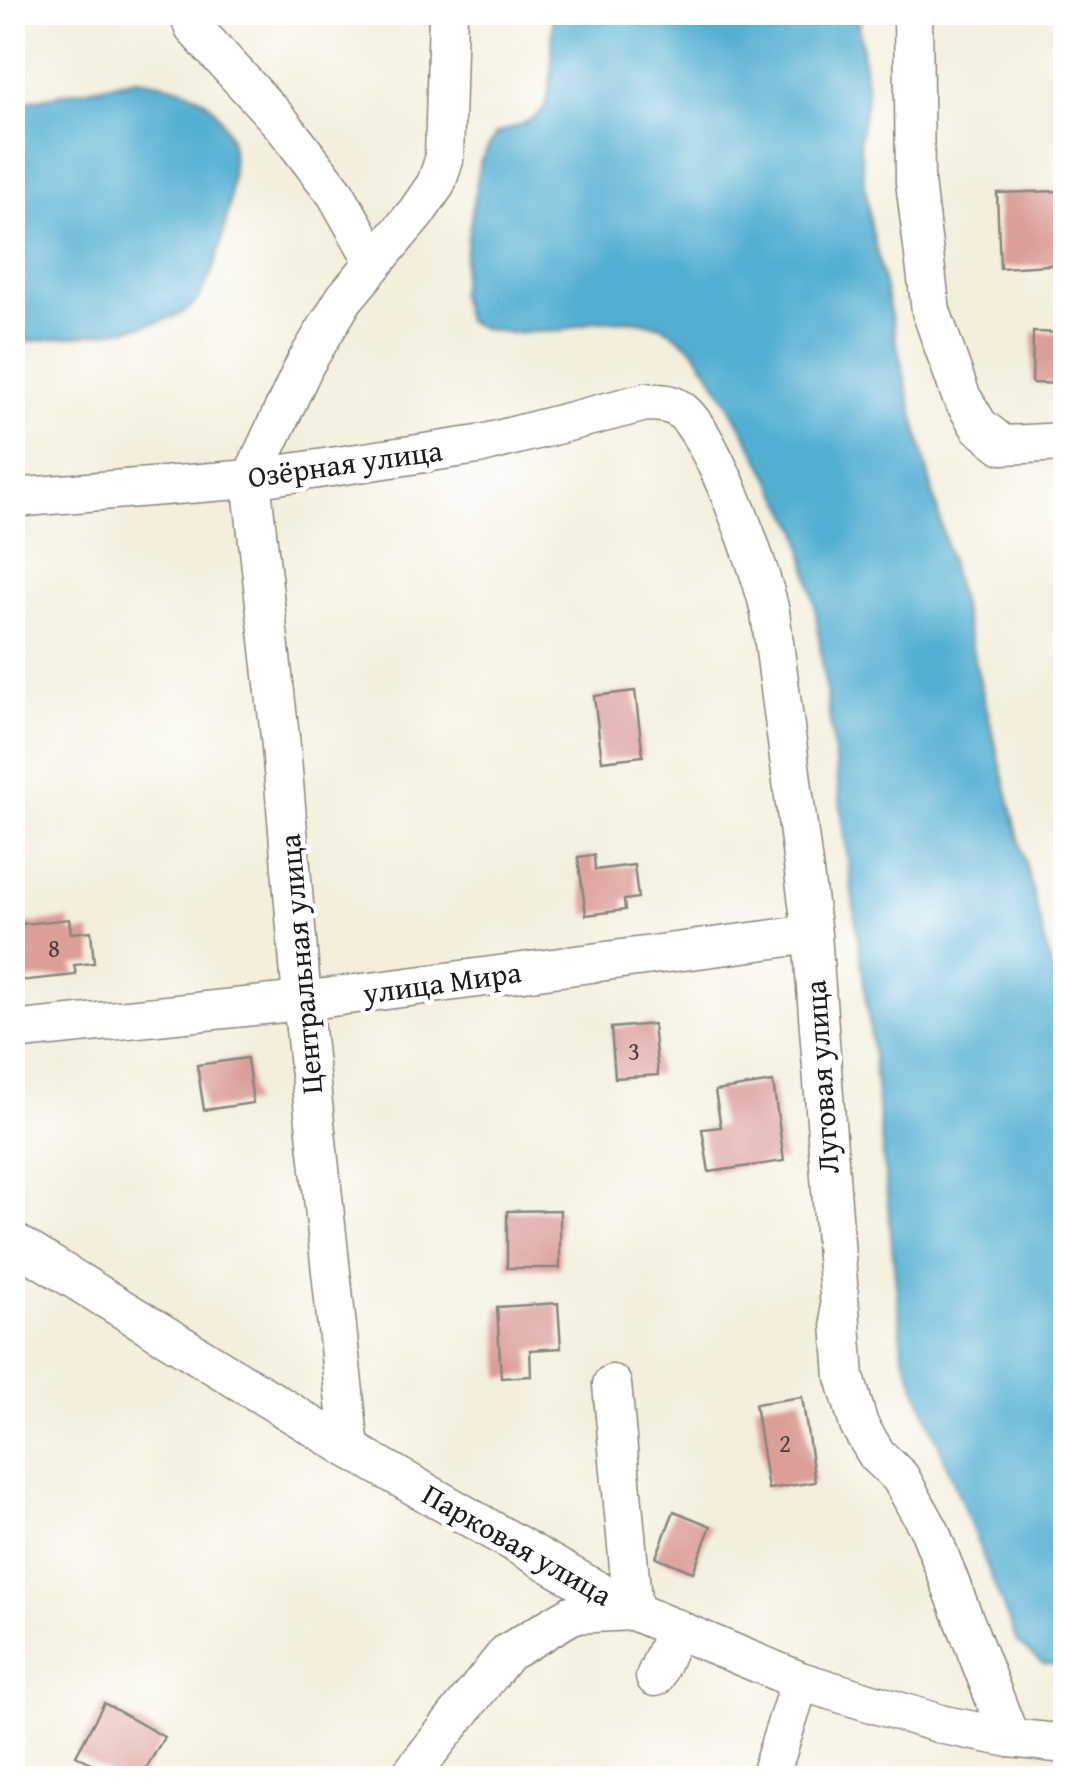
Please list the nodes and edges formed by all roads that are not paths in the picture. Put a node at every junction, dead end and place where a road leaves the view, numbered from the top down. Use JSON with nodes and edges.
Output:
{"nodes":[{"id":1,"x":188,"y":12,"type":"edge"},
{"id":2,"x":448,"y":12,"type":"edge"},
{"id":3,"x":912,"y":12,"type":"edge"},
{"id":4,"x":374,"y":261,"type":"junction"},
{"id":5,"x":672,"y":404,"type":"joint"},
{"id":6,"x":1066,"y":442,"type":"edge"},
{"id":7,"x":251,"y":478,"type":"junction"},
{"id":8,"x":12,"y":498,"type":"edge"},
{"id":9,"x":812,"y":934,"type":"junction"},
{"id":10,"x":302,"y":1001,"type":"junction"},
{"id":11,"x":12,"y":1032,"type":"edge"},
{"id":12,"x":12,"y":1241,"type":"edge"},
{"id":13,"x":612,"y":1384,"type":"dead end"},
{"id":14,"x":350,"y":1449,"type":"junction"},
{"id":15,"x":634,"y":1611,"type":"junction"},
{"id":16,"x":676,"y":1628,"type":"junction"},
{"id":17,"x":656,"y":1678,"type":"dead end"},
{"id":18,"x":800,"y":1682,"type":"junction"},
{"id":19,"x":1039,"y":1751,"type":"edge"},
{"id":20,"x":408,"y":1778,"type":"edge"},
{"id":21,"x":770,"y":1778,"type":"edge"}],
"edges":[{"from":1,"to":4,"type":"street"},
{"from":2,"to":4,"type":"street"},
{"from":3,"to":6,"type":"street"},
{"from":4,"to":7,"type":"street"},
{"from":5,"to":7,"type":"street","name":"Озёрная улица"},
{"from":5,"to":9,"type":"street","name":"Луговая улица"},
{"from":7,"to":8,"type":"street","name":"Озёрная улица"},
{"from":7,"to":10,"type":"street","name":"Центральная улица"},
{"from":9,"to":10,"type":"street","name":"улица Мира"},
{"from":9,"to":19,"type":"street","name":"Луговая улица"},
{"from":10,"to":11,"type":"street","name":"улица Мира"},
{"from":10,"to":14,"type":"street","name":"Центральная улица"},
{"from":12,"to":14,"type":"street","name":"Парковая улица"},
{"from":13,"to":15,"type":"street"},
{"from":14,"to":15,"type":"street","name":"Парковая улица"},
{"from":15,"to":16,"type":"street","name":"Парковая улица"},
{"from":15,"to":20,"type":"street"},
{"from":16,"to":17,"type":"street"},
{"from":16,"to":18,"type":"street","name":"Парковая улица"},
{"from":18,"to":19,"type":"street","name":"Парковая улица"},
{"from":18,"to":21,"type":"street"}]}
